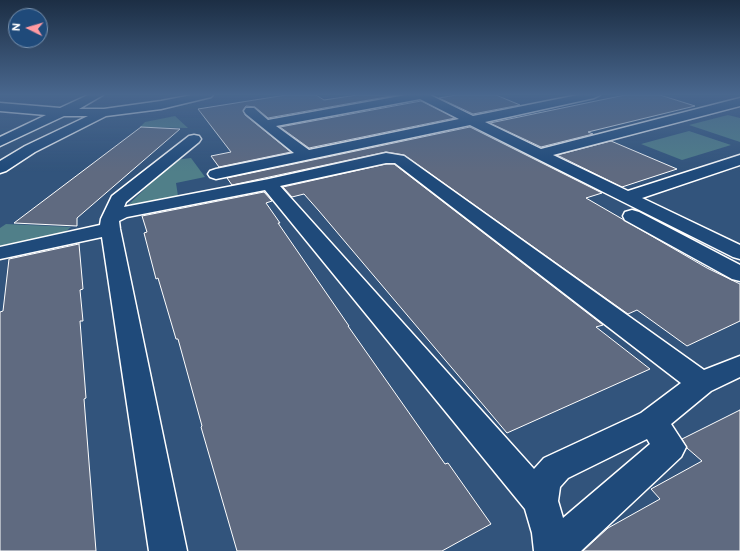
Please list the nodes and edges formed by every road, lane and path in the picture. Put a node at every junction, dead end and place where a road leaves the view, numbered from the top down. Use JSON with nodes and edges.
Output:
{"nodes":[{"id":1,"x":43,"y":121,"type":"edge"},
{"id":2,"x":88,"y":121,"type":"edge"},
{"id":3,"x":261,"y":121,"type":"edge"},
{"id":4,"x":283,"y":121,"type":"edge"},
{"id":5,"x":465,"y":121,"type":"edge"},
{"id":6,"x":498,"y":121,"type":"edge"},
{"id":7,"x":668,"y":121,"type":"edge"},
{"id":8,"x":265,"y":124,"type":"junction"},
{"id":9,"x":475,"y":127,"type":"junction"},
{"id":10,"x":194,"y":139,"type":"dead end"},
{"id":11,"x":0,"y":142,"type":"edge"},
{"id":12,"x":540,"y":154,"type":"junction"},
{"id":13,"x":306,"y":155,"type":"junction"},
{"id":14,"x":740,"y":160,"type":"edge"},
{"id":15,"x":0,"y":168,"type":"edge"},
{"id":16,"x":216,"y":174,"type":"dead end"},
{"id":17,"x":269,"y":184,"type":"junction"},
{"id":18,"x":626,"y":197,"type":"junction"},
{"id":19,"x":110,"y":224,"type":"junction"},
{"id":20,"x":0,"y":253,"type":"edge"},
{"id":21,"x":740,"y":253,"type":"edge"},
{"id":22,"x":740,"y":274,"type":"edge"},
{"id":23,"x":740,"y":366,"type":"edge"},
{"id":24,"x":701,"y":383,"type":"junction"},
{"id":25,"x":652,"y":422,"type":"junction"},
{"id":26,"x":540,"y":501,"type":"junction"},
{"id":27,"x":168,"y":551,"type":"edge"},
{"id":28,"x":553,"y":551,"type":"edge"}],
"edges":[{"from":1,"to":11,"type":"street"},
{"from":2,"to":15,"type":"street"},
{"from":3,"to":8,"type":"street"},
{"from":4,"to":8,"type":"street"},
{"from":5,"to":9,"type":"street"},
{"from":6,"to":9,"type":"street"},
{"from":7,"to":12,"type":"street"},
{"from":8,"to":13,"type":"street"},
{"from":9,"to":12,"type":"street"},
{"from":9,"to":13,"type":"street"},
{"from":9,"to":22,"type":"street"},
{"from":10,"to":19,"type":"street"},
{"from":12,"to":18,"type":"street"},
{"from":13,"to":16,"type":"street"},
{"from":14,"to":18,"type":"street"},
{"from":17,"to":19,"type":"street"},
{"from":17,"to":24,"type":"street"},
{"from":17,"to":26,"type":"street"},
{"from":18,"to":21,"type":"street"},
{"from":19,"to":20,"type":"street"},
{"from":19,"to":27,"type":"street"},
{"from":23,"to":24,"type":"street"},
{"from":24,"to":25,"type":"street"},
{"from":25,"to":26,"type":"street"},
{"from":25,"to":28,"type":"street"},
{"from":26,"to":28,"type":"street"}]}
